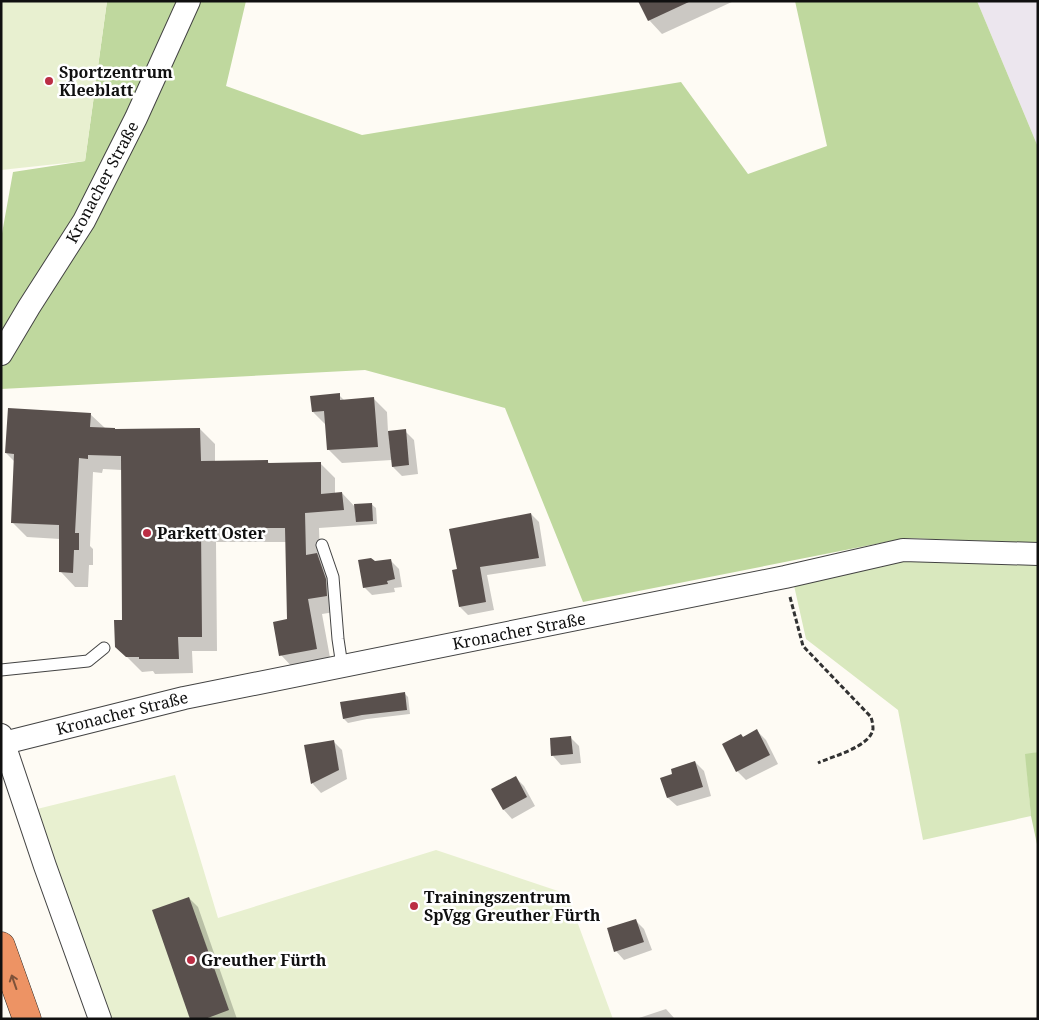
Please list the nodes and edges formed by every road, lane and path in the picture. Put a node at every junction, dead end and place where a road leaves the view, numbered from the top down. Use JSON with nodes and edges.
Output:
{"nodes":[{"id":1,"x":189,"y":1,"type":"edge"},
{"id":2,"x":1,"y":354,"type":"edge"},
{"id":3,"x":322,"y":546,"type":"dead end"},
{"id":4,"x":1038,"y":554,"type":"edge"},
{"id":5,"x":785,"y":577,"type":"junction"},
{"id":6,"x":104,"y":648,"type":"dead end"},
{"id":7,"x":342,"y":666,"type":"junction"},
{"id":8,"x":1,"y":670,"type":"edge"},
{"id":9,"x":2,"y":739,"type":"edge"},
{"id":10,"x":818,"y":763,"type":"dead end"},
{"id":11,"x":1,"y":946,"type":"edge"},
{"id":12,"x":27,"y":1019,"type":"edge"},
{"id":13,"x":100,"y":1019,"type":"edge"}],
"edges":[{"from":1,"to":2,"type":"street","name":"Kronacher Straße"},
{"from":3,"to":7,"type":"lane"},
{"from":4,"to":5,"type":"street","name":"Kronacher Straße"},
{"from":5,"to":7,"type":"street","name":"Kronacher Straße"},
{"from":5,"to":10,"type":"path"},
{"from":6,"to":8,"type":"lane"},
{"from":7,"to":9,"type":"street","name":"Kronacher Straße"},
{"from":9,"to":13,"type":"street","name":"Kronacher Straße"},
{"from":12,"to":11,"type":"highway","one_way":true}]}
